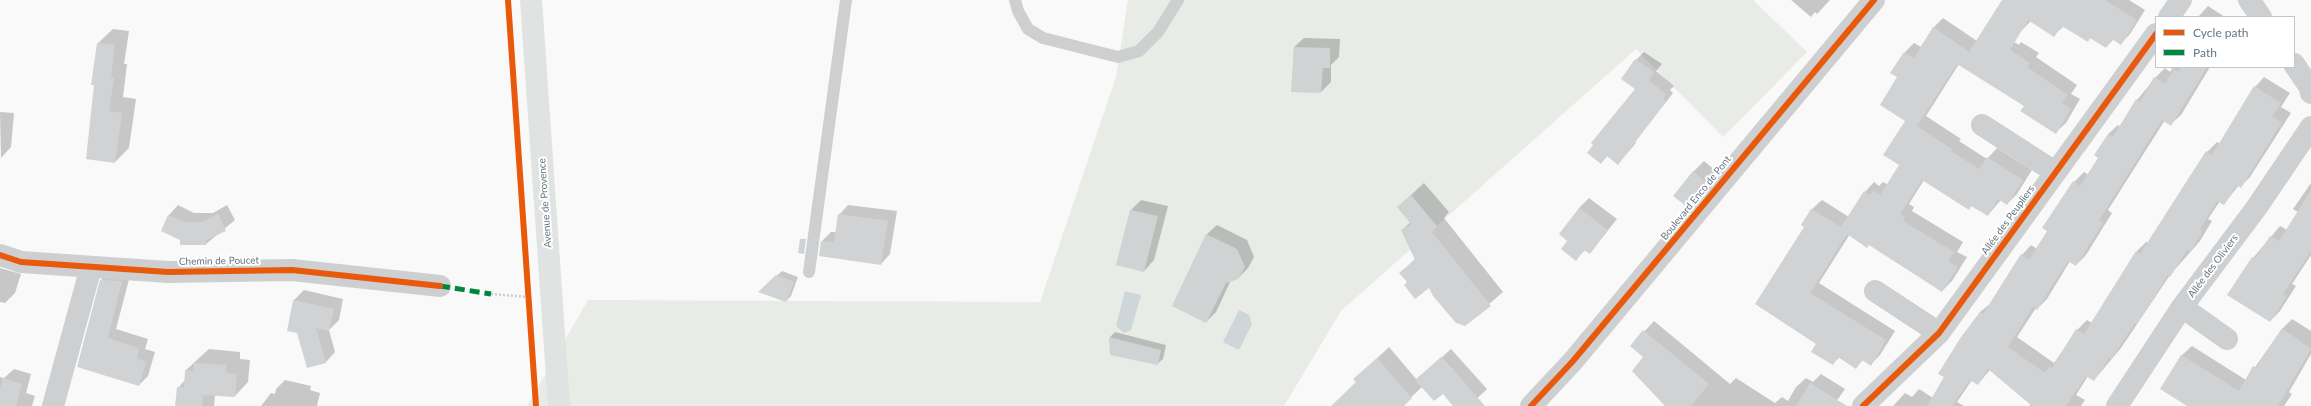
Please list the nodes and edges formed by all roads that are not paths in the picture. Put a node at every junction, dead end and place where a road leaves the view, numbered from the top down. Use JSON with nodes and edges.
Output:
{"nodes":[{"id":1,"x":531,"y":0,"type":"edge"},
{"id":2,"x":846,"y":0,"type":"edge"},
{"id":3,"x":1015,"y":0,"type":"edge"},
{"id":4,"x":1178,"y":0,"type":"edge"},
{"id":5,"x":1874,"y":0,"type":"edge"},
{"id":6,"x":2181,"y":0,"type":"edge"},
{"id":7,"x":2249,"y":0,"type":"edge"},
{"id":8,"x":2170,"y":16,"type":"edge"},
{"id":9,"x":2260,"y":16,"type":"edge"},
{"id":10,"x":2155,"y":35,"type":"edge"},
{"id":11,"x":2295,"y":65,"type":"edge"},
{"id":12,"x":2311,"y":94,"type":"edge"},
{"id":13,"x":1982,"y":125,"type":"dead end"},
{"id":14,"x":2311,"y":127,"type":"edge"},
{"id":15,"x":2055,"y":172,"type":"junction"},
{"id":16,"x":0,"y":255,"type":"edge"},
{"id":17,"x":91,"y":267,"type":"junction"},
{"id":18,"x":809,"y":272,"type":"dead end"},
{"id":19,"x":440,"y":286,"type":"dead end"},
{"id":20,"x":1875,"y":291,"type":"dead end"},
{"id":21,"x":2182,"y":307,"type":"junction"},
{"id":22,"x":1939,"y":333,"type":"junction"},
{"id":23,"x":2227,"y":339,"type":"dead end"},
{"id":24,"x":53,"y":406,"type":"edge"},
{"id":25,"x":559,"y":406,"type":"edge"},
{"id":26,"x":1531,"y":406,"type":"edge"},
{"id":27,"x":1863,"y":406,"type":"edge"},
{"id":28,"x":2117,"y":406,"type":"edge"}],
"edges":[{"from":1,"to":25,"type":"main road","name":"Avenue de Provence"},
{"from":2,"to":18,"type":"lane"},
{"from":3,"to":4,"type":"lane"},
{"from":5,"to":26,"type":"street","name":"Boulevard Enco de Pont"},
{"from":6,"to":8,"type":"street"},
{"from":7,"to":9,"type":"street"},
{"from":10,"to":15,"type":"street","name":"Allée des Peupliers"},
{"from":11,"to":12,"type":"street"},
{"from":13,"to":15,"type":"street"},
{"from":14,"to":21,"type":"street","name":"Allée des Oliviers"},
{"from":15,"to":22,"type":"street","name":"Allée des Peupliers"},
{"from":16,"to":17,"type":"street","name":"Chemin de Poucet"},
{"from":17,"to":19,"type":"street","name":"Chemin de Poucet"},
{"from":17,"to":24,"type":"street"},
{"from":20,"to":22,"type":"street"},
{"from":21,"to":23,"type":"street"},
{"from":21,"to":28,"type":"street","name":"Allée des Oliviers"},
{"from":22,"to":27,"type":"street","name":"Allée des Peupliers"}]}
